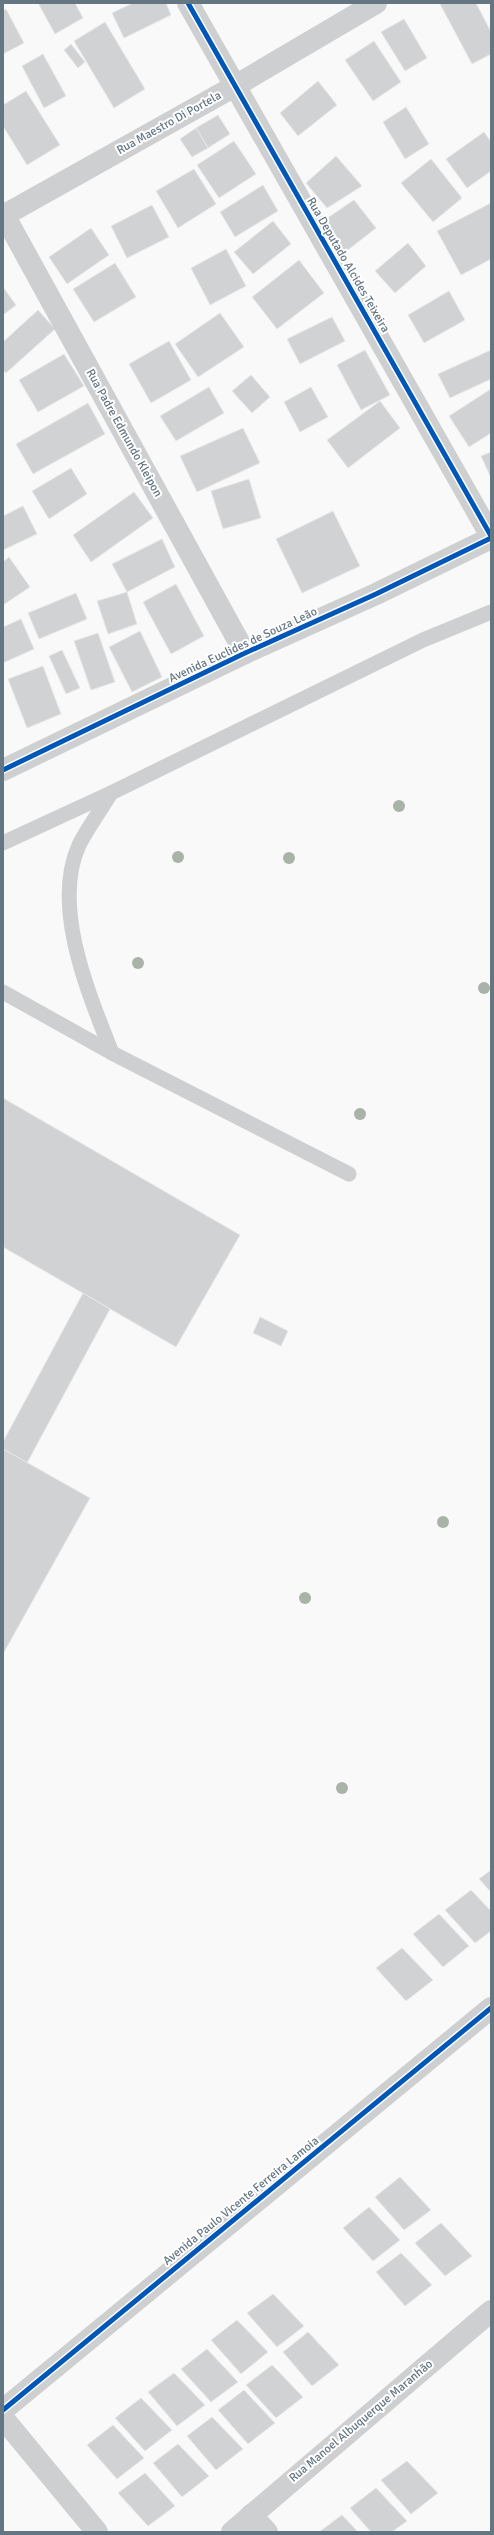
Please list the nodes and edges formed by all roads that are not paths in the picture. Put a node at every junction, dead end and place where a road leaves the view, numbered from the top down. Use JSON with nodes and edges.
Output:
{"nodes":[{"id":1,"x":188,"y":3,"type":"edge"},
{"id":2,"x":376,"y":3,"type":"edge"},
{"id":3,"x":235,"y":86,"type":"junction"},
{"id":4,"x":3,"y":215,"type":"edge"},
{"id":5,"x":491,"y":537,"type":"edge"},
{"id":6,"x":491,"y":612,"type":"edge"},
{"id":7,"x":245,"y":653,"type":"junction"},
{"id":8,"x":5,"y":766,"type":"edge"},
{"id":9,"x":111,"y":793,"type":"junction"},
{"id":10,"x":3,"y":843,"type":"edge"},
{"id":11,"x":3,"y":992,"type":"edge"},
{"id":12,"x":112,"y":1053,"type":"junction"},
{"id":13,"x":349,"y":1174,"type":"dead end"},
{"id":14,"x":491,"y":2008,"type":"edge"},
{"id":15,"x":491,"y":2311,"type":"edge"},
{"id":16,"x":3,"y":2410,"type":"edge"},
{"id":17,"x":3,"y":2418,"type":"edge"},
{"id":18,"x":251,"y":2515,"type":"junction"},
{"id":19,"x":97,"y":2532,"type":"edge"},
{"id":20,"x":232,"y":2532,"type":"edge"},
{"id":21,"x":267,"y":2532,"type":"edge"}],
"edges":[{"from":1,"to":3,"type":"street","name":"Rua Deputado Alcides Teixeira"},
{"from":2,"to":3,"type":"street","name":"Rua Maestro Di Portela"},
{"from":3,"to":4,"type":"street","name":"Rua Maestro Di Portela"},
{"from":3,"to":5,"type":"street","name":"Rua Deputado Alcides Teixeira"},
{"from":4,"to":7,"type":"street","name":"Rua Padre Edmundo Kleipon"},
{"from":5,"to":7,"type":"street","name":"Avenida Euclides de Souza Leão"},
{"from":6,"to":9,"type":"lane"},
{"from":7,"to":8,"type":"street","name":"Avenida Euclides de Souza Leão"},
{"from":9,"to":10,"type":"lane"},
{"from":9,"to":12,"type":"lane"},
{"from":11,"to":12,"type":"lane"},
{"from":12,"to":13,"type":"lane"},
{"from":14,"to":16,"type":"street","name":"Avenida Paulo Vicente Ferreira Lamoia"},
{"from":15,"to":18,"type":"street","name":"Rua Manoel Albuquerque Maranhão"},
{"from":17,"to":19,"type":"street"},
{"from":18,"to":20,"type":"street","name":"Rua Manoel Albuquerque Maranhão"},
{"from":18,"to":21,"type":"street"}]}
